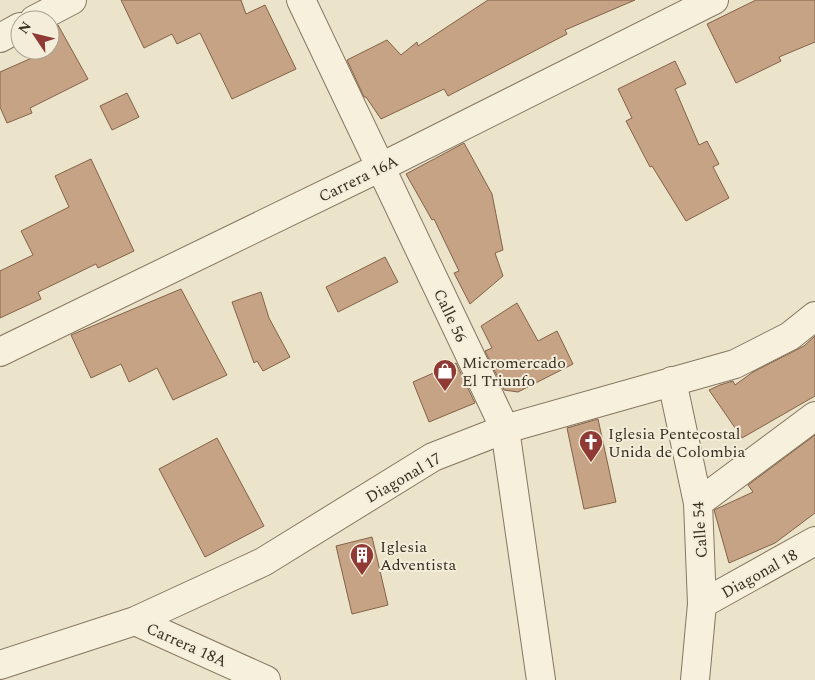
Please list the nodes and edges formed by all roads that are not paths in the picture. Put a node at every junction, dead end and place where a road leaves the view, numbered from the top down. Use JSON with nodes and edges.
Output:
{"nodes":[{"id":1,"x":72,"y":0,"type":"edge"},
{"id":2,"x":301,"y":0,"type":"edge"},
{"id":3,"x":714,"y":0,"type":"edge"},
{"id":4,"x":53,"y":10,"type":"edge"},
{"id":5,"x":381,"y":167,"type":"junction"},
{"id":6,"x":815,"y":316,"type":"edge"},
{"id":7,"x":0,"y":352,"type":"edge"},
{"id":8,"x":672,"y":381,"type":"junction"},
{"id":9,"x":815,"y":416,"type":"edge"},
{"id":10,"x":505,"y":429,"type":"junction"},
{"id":11,"x":698,"y":503,"type":"junction"},
{"id":12,"x":815,"y":541,"type":"edge"},
{"id":13,"x":702,"y":604,"type":"junction"},
{"id":14,"x":136,"y":621,"type":"junction"},
{"id":15,"x":0,"y":665,"type":"edge"},
{"id":16,"x":266,"y":680,"type":"edge"},
{"id":17,"x":541,"y":680,"type":"edge"},
{"id":18,"x":695,"y":680,"type":"edge"}],
"edges":[{"from":1,"to":4,"type":"street"},
{"from":2,"to":5,"type":"street","name":"Calle 56"},
{"from":3,"to":5,"type":"street","name":"Carrera 16A"},
{"from":5,"to":7,"type":"street","name":"Carrera 16A"},
{"from":5,"to":10,"type":"street","name":"Calle 56"},
{"from":6,"to":8,"type":"street","name":"Diagonal 17"},
{"from":8,"to":10,"type":"street","name":"Diagonal 17"},
{"from":8,"to":11,"type":"street","name":"Calle 54"},
{"from":9,"to":11,"type":"street"},
{"from":10,"to":14,"type":"street","name":"Diagonal 17"},
{"from":10,"to":17,"type":"street","name":"Calle 56"},
{"from":11,"to":13,"type":"street","name":"Calle 54"},
{"from":12,"to":13,"type":"street","name":"Diagonal 18"},
{"from":13,"to":18,"type":"street","name":"Calle 54"},
{"from":14,"to":15,"type":"street","name":"Diagonal 17"},
{"from":14,"to":16,"type":"street","name":"Carrera 18A"}]}
